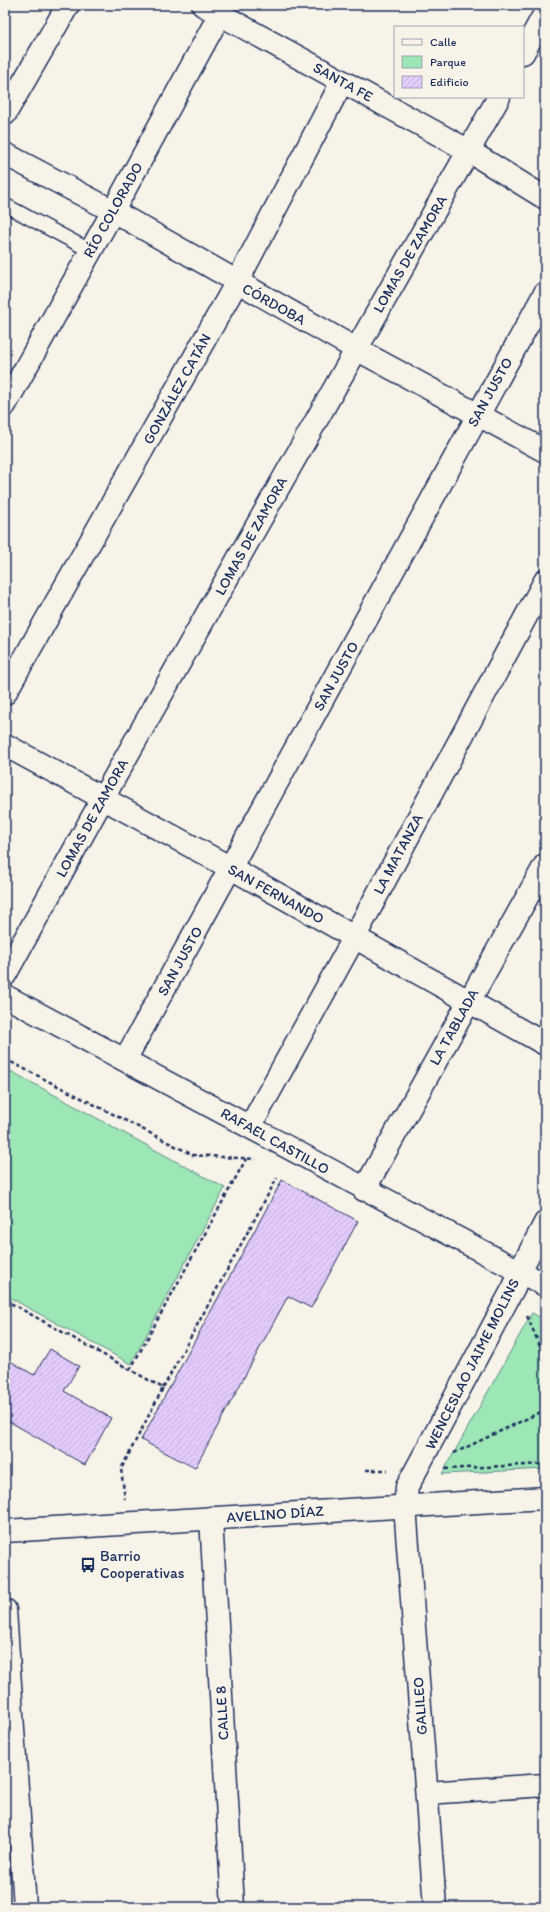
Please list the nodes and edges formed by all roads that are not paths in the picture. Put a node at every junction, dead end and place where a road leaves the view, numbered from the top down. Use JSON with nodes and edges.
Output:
{"nodes":[{"id":1,"x":68,"y":5,"type":"edge"},
{"id":2,"x":211,"y":10,"type":"edge"},
{"id":3,"x":545,"y":13,"type":"edge"},
{"id":4,"x":524,"y":51,"type":"edge"},
{"id":5,"x":342,"y":82,"type":"junction"},
{"id":6,"x":497,"y":98,"type":"edge"},
{"id":7,"x":5,"y":114,"type":"edge"},
{"id":8,"x":469,"y":151,"type":"junction"},
{"id":9,"x":5,"y":154,"type":"edge"},
{"id":10,"x":545,"y":198,"type":"edge"},
{"id":11,"x":5,"y":205,"type":"edge"},
{"id":12,"x":113,"y":211,"type":"junction"},
{"id":13,"x":91,"y":251,"type":"junction"},
{"id":14,"x":237,"y":282,"type":"junction"},
{"id":15,"x":545,"y":293,"type":"edge"},
{"id":16,"x":356,"y":349,"type":"junction"},
{"id":17,"x":5,"y":405,"type":"edge"},
{"id":18,"x":478,"y":415,"type":"junction"},
{"id":19,"x":545,"y":451,"type":"edge"},
{"id":20,"x":545,"y":581,"type":"edge"},
{"id":21,"x":5,"y":693,"type":"edge"},
{"id":22,"x":5,"y":745,"type":"edge"},
{"id":23,"x":103,"y":798,"type":"junction"},
{"id":24,"x":545,"y":865,"type":"edge"},
{"id":25,"x":231,"y":868,"type":"junction"},
{"id":26,"x":354,"y":938,"type":"junction"},
{"id":27,"x":5,"y":975,"type":"edge"},
{"id":28,"x":5,"y":996,"type":"edge"},
{"id":29,"x":469,"y":1002,"type":"junction"},
{"id":30,"x":545,"y":1044,"type":"edge"},
{"id":31,"x":126,"y":1060,"type":"junction"},
{"id":32,"x":250,"y":1127,"type":"junction"},
{"id":33,"x":364,"y":1190,"type":"junction"},
{"id":34,"x":545,"y":1223,"type":"edge"},
{"id":35,"x":517,"y":1279,"type":"junction"},
{"id":36,"x":545,"y":1285,"type":"edge"},
{"id":37,"x":545,"y":1498,"type":"edge"},
{"id":38,"x":405,"y":1506,"type":"junction"},
{"id":39,"x":211,"y":1518,"type":"junction"},
{"id":40,"x":5,"y":1530,"type":"edge"},
{"id":41,"x":5,"y":1610,"type":"edge"},
{"id":42,"x":545,"y":1785,"type":"edge"},
{"id":43,"x":427,"y":1792,"type":"junction"},
{"id":44,"x":25,"y":1907,"type":"edge"},
{"id":45,"x":234,"y":1907,"type":"edge"},
{"id":46,"x":435,"y":1907,"type":"edge"}],
"edges":[{"from":1,"to":7,"type":"street"},
{"from":2,"to":5,"type":"street","name":"SANTA FE"},
{"from":2,"to":12,"type":"street","name":"RÍO COLORADO"},
{"from":3,"to":4,"type":"street"},
{"from":5,"to":8,"type":"street","name":"SANTA FE"},
{"from":5,"to":14,"type":"street","name":"GONZÁLEZ CATÁN"},
{"from":6,"to":8,"type":"street","name":"LOMAS DE ZAMORA"},
{"from":8,"to":10,"type":"street","name":"SANTA FE"},
{"from":8,"to":16,"type":"street","name":"LOMAS DE ZAMORA"},
{"from":9,"to":12,"type":"street","name":"CÓRDOBA"},
{"from":11,"to":13,"type":"lane"},
{"from":12,"to":13,"type":"street","name":"RÍO COLORADO"},
{"from":12,"to":14,"type":"street","name":"CÓRDOBA"},
{"from":13,"to":17,"type":"street","name":"RÍO COLORADO"},
{"from":14,"to":16,"type":"street","name":"CÓRDOBA"},
{"from":14,"to":21,"type":"street","name":"GONZÁLEZ CATÁN"},
{"from":15,"to":18,"type":"street","name":"SAN JUSTO"},
{"from":16,"to":18,"type":"street","name":"CÓRDOBA"},
{"from":16,"to":23,"type":"street","name":"LOMAS DE ZAMORA"},
{"from":18,"to":19,"type":"street","name":"CÓRDOBA"},
{"from":18,"to":25,"type":"street","name":"SAN JUSTO"},
{"from":20,"to":26,"type":"street","name":"LA MATANZA"},
{"from":22,"to":23,"type":"street","name":"SAN FERNANDO"},
{"from":23,"to":25,"type":"street","name":"SAN FERNANDO"},
{"from":23,"to":27,"type":"street","name":"LOMAS DE ZAMORA"},
{"from":24,"to":29,"type":"street","name":"LA TABLADA"},
{"from":25,"to":26,"type":"street","name":"SAN FERNANDO"},
{"from":25,"to":31,"type":"street","name":"SAN JUSTO"},
{"from":26,"to":29,"type":"street","name":"SAN FERNANDO"},
{"from":26,"to":32,"type":"street","name":"LA MATANZA"},
{"from":28,"to":31,"type":"street","name":"RAFAEL CASTILLO"},
{"from":29,"to":30,"type":"street","name":"SAN FERNANDO"},
{"from":29,"to":33,"type":"street","name":"LA TABLADA"},
{"from":31,"to":32,"type":"street","name":"RAFAEL CASTILLO"},
{"from":32,"to":33,"type":"street","name":"RAFAEL CASTILLO"},
{"from":33,"to":35,"type":"street","name":"RAFAEL CASTILLO"},
{"from":34,"to":35,"type":"street","name":"WENCESLAO JAIME MOLINS"},
{"from":35,"to":36,"type":"street","name":"RAFAEL CASTILLO"},
{"from":35,"to":38,"type":"street","name":"WENCESLAO JAIME MOLINS"},
{"from":37,"to":38,"type":"street","name":"AVELINO DÍAZ"},
{"from":38,"to":39,"type":"street","name":"AVELINO DÍAZ"},
{"from":38,"to":43,"type":"street","name":"GALILEO"},
{"from":39,"to":40,"type":"street","name":"AVELINO DÍAZ"},
{"from":39,"to":45,"type":"street","name":"CALLE 8"},
{"from":41,"to":44,"type":"street"},
{"from":42,"to":43,"type":"street"},
{"from":43,"to":46,"type":"street","name":"GALILEO"}]}
